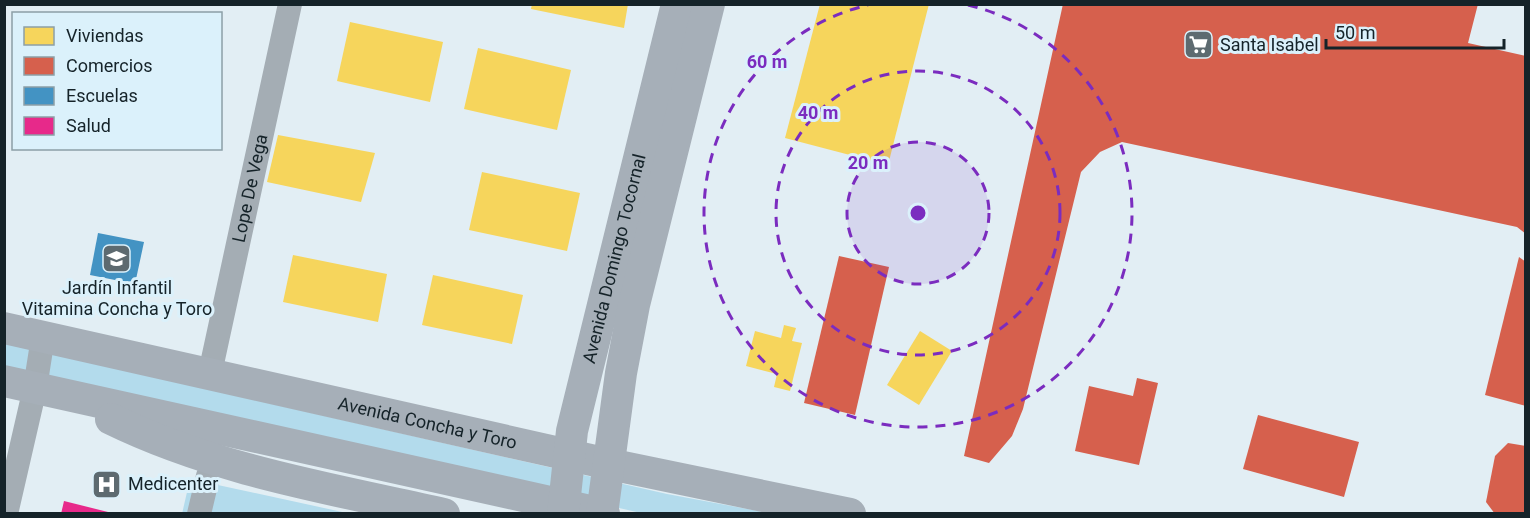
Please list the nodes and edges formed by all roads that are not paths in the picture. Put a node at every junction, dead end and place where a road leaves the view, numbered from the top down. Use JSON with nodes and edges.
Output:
{"nodes":[{"id":1,"x":290,"y":4,"type":"edge"},
{"id":2,"x":677,"y":4,"type":"edge"},
{"id":3,"x":709,"y":4,"type":"edge"},
{"id":4,"x":4,"y":328,"type":"edge"},
{"id":5,"x":43,"y":337,"type":"junction"},
{"id":6,"x":210,"y":373,"type":"junction"},
{"id":7,"x":4,"y":381,"type":"edge"},
{"id":8,"x":35,"y":388,"type":"junction"},
{"id":9,"x":65,"y":395,"type":"junction"},
{"id":10,"x":568,"y":454,"type":"junction"},
{"id":11,"x":609,"y":464,"type":"junction"},
{"id":12,"x":208,"y":476,"type":"dead end"},
{"id":13,"x":563,"y":509,"type":"edge"},
{"id":14,"x":6,"y":513,"type":"edge"},
{"id":15,"x":199,"y":513,"type":"edge"},
{"id":16,"x":444,"y":513,"type":"edge"},
{"id":17,"x":603,"y":513,"type":"edge"},
{"id":18,"x":850,"y":513,"type":"edge"}],
"edges":[{"from":1,"to":6,"type":"street","name":"Lope De Vega"},
{"from":2,"to":10,"type":"main road","name":"Avenida Domingo Tocornal"},
{"from":3,"to":11,"type":"main road","name":"Avenida Domingo Tocornal"},
{"from":4,"to":5,"type":"main road","name":"Avenida Concha y Toro"},
{"from":5,"to":6,"type":"main road","name":"Avenida Concha y Toro"},
{"from":5,"to":8,"type":"street"},
{"from":6,"to":10,"type":"main road","name":"Avenida Concha y Toro"},
{"from":7,"to":8,"type":"main road"},
{"from":8,"to":9,"type":"main road"},
{"from":8,"to":14,"type":"street"},
{"from":9,"to":13,"type":"main road"},
{"from":9,"to":16,"type":"main road"},
{"from":10,"to":11,"type":"main road","name":"Avenida Concha y Toro"},
{"from":10,"to":13,"type":"main road","name":"Avenida Domingo Tocornal"},
{"from":11,"to":17,"type":"main road","name":"Avenida Domingo Tocornal"},
{"from":11,"to":18,"type":"main road","name":"Avenida Concha y Toro"},
{"from":12,"to":15,"type":"street"},
{"from":13,"to":17,"type":"main road"}]}
